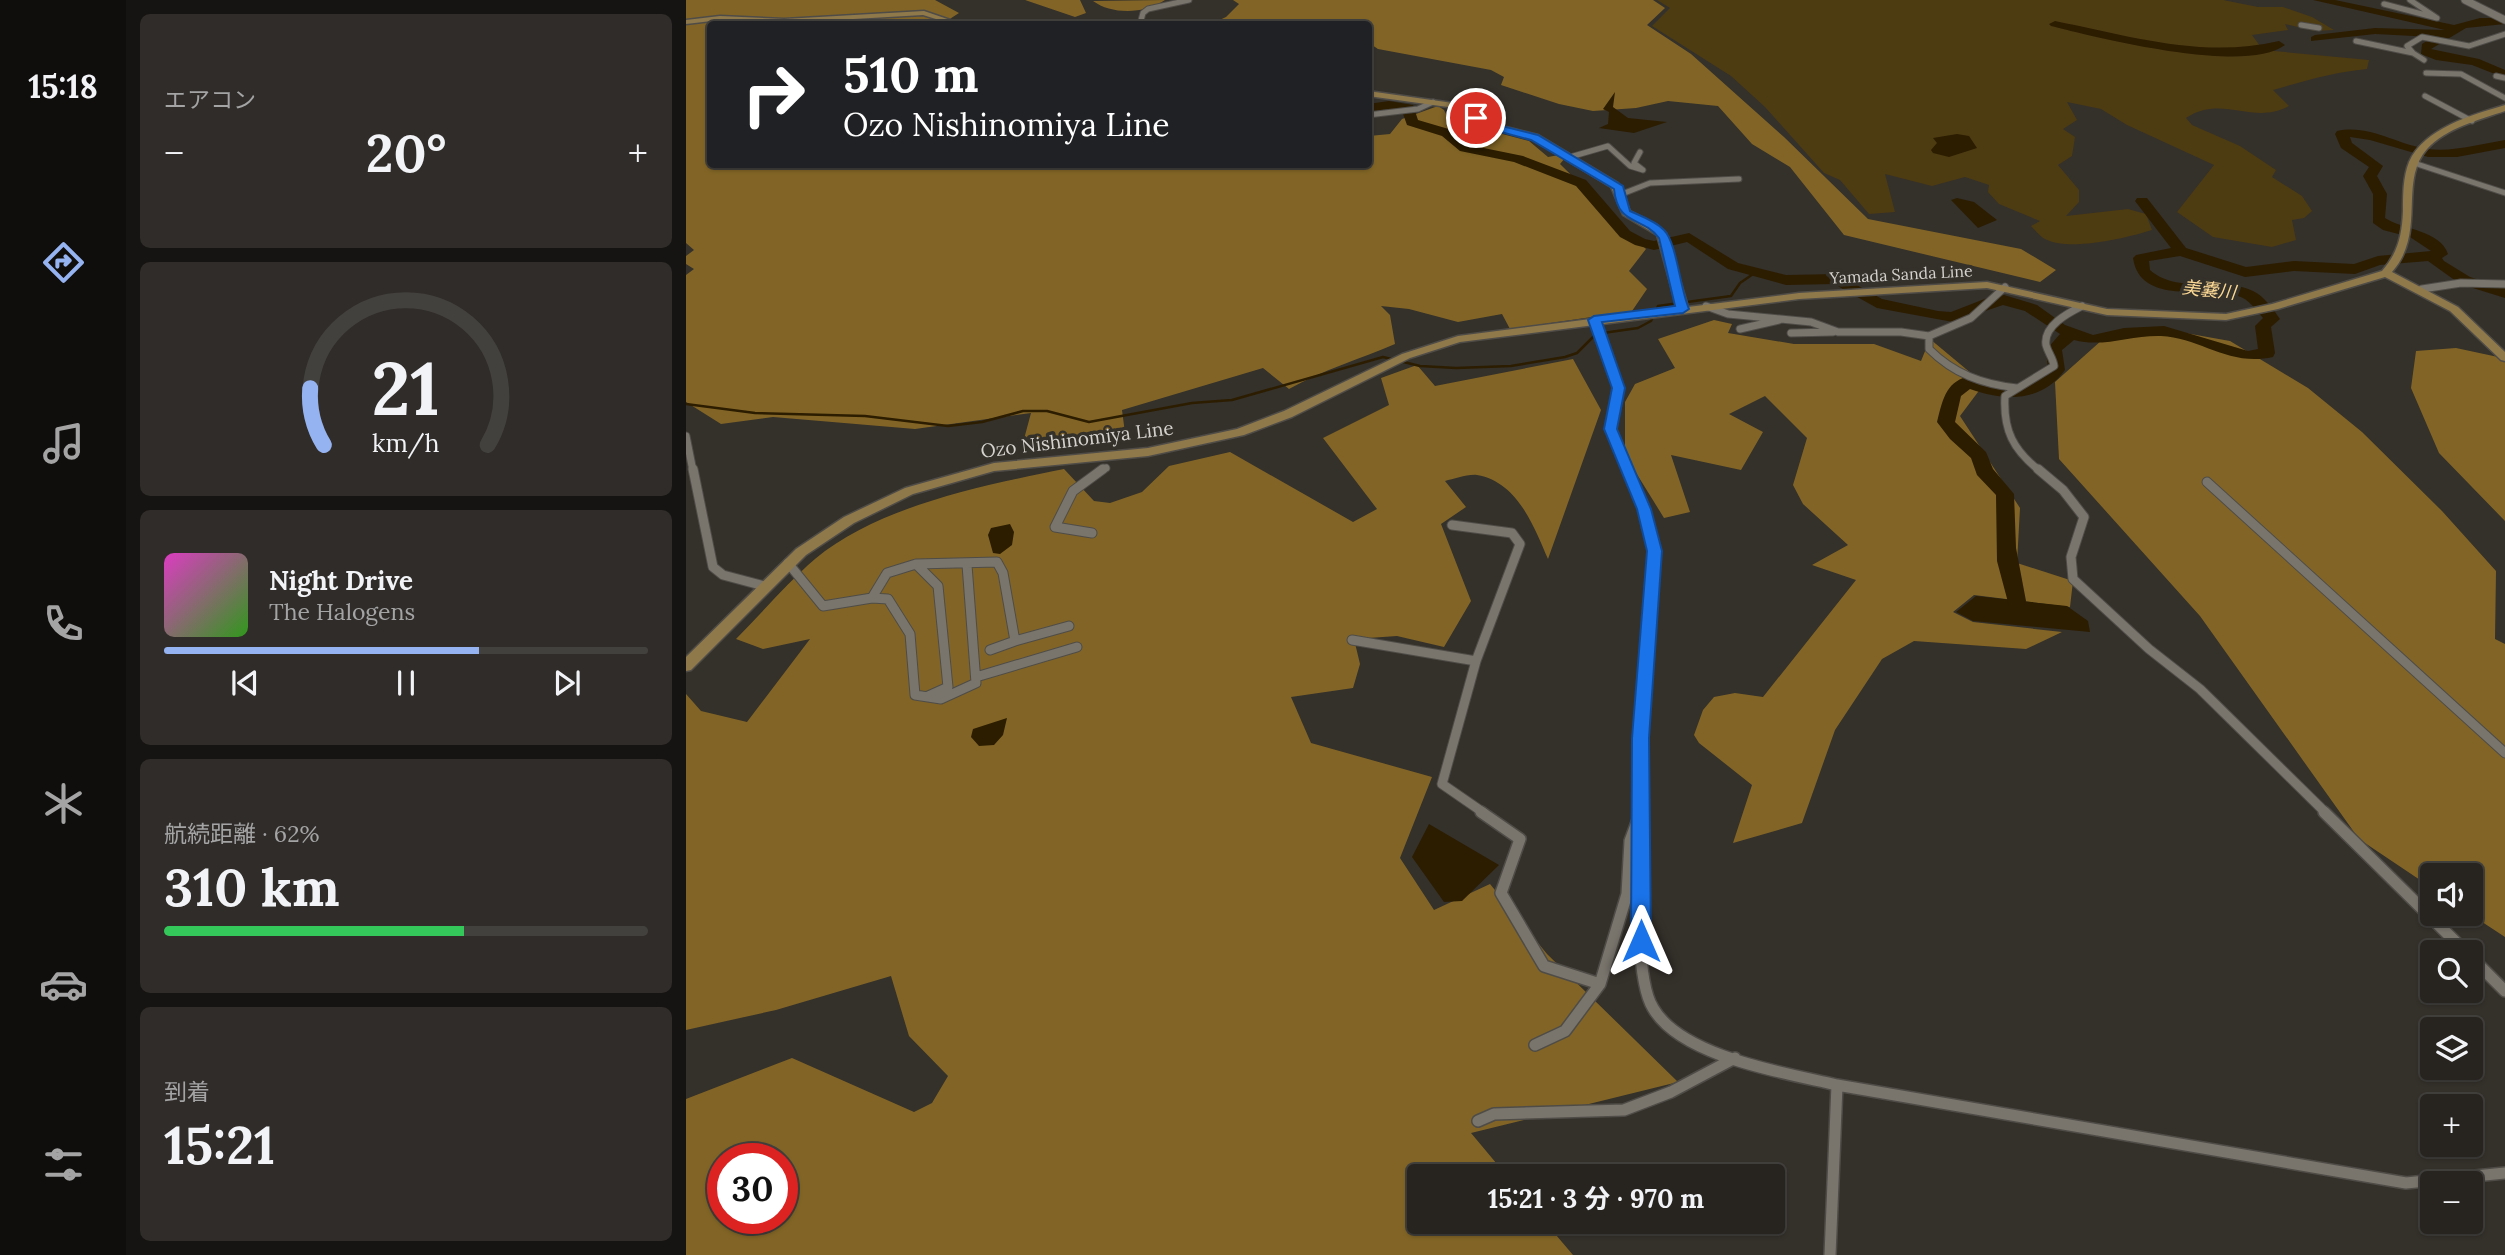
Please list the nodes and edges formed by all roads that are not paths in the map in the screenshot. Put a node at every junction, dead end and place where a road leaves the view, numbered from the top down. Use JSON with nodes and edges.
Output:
{"nodes":[{"id":1,"x":1189,"y":0,"type":"edge"},
{"id":2,"x":2410,"y":0,"type":"edge"},
{"id":3,"x":2465,"y":0,"type":"edge"},
{"id":4,"x":2384,"y":4,"type":"dead end"},
{"id":5,"x":2505,"y":20,"type":"edge"},
{"id":6,"x":785,"y":21,"type":"edge"},
{"id":7,"x":785,"y":21,"type":"edge"},
{"id":8,"x":949,"y":21,"type":"edge"},
{"id":9,"x":1141,"y":21,"type":"edge"},
{"id":10,"x":686,"y":22,"type":"edge"},
{"id":11,"x":2301,"y":25,"type":"dead end"},
{"id":12,"x":2319,"y":28,"type":"dead end"},
{"id":13,"x":2505,"y":34,"type":"edge"},
{"id":14,"x":2356,"y":41,"type":"dead end"},
{"id":15,"x":2413,"y":54,"type":"junction"},
{"id":16,"x":2424,"y":60,"type":"dead end"},
{"id":17,"x":2426,"y":73,"type":"dead end"},
{"id":18,"x":2496,"y":76,"type":"dead end"},
{"id":19,"x":2505,"y":79,"type":"edge"},
{"id":20,"x":1372,"y":94,"type":"edge"},
{"id":21,"x":2425,"y":96,"type":"dead end"},
{"id":22,"x":2505,"y":98,"type":"edge"},
{"id":23,"x":1433,"y":102,"type":"junction"},
{"id":24,"x":2505,"y":108,"type":"edge"},
{"id":25,"x":1372,"y":115,"type":"edge"},
{"id":26,"x":2472,"y":121,"type":"junction"},
{"id":27,"x":1640,"y":152,"type":"dead end"},
{"id":28,"x":2418,"y":156,"type":"junction"},
{"id":29,"x":1570,"y":157,"type":"junction"},
{"id":30,"x":1739,"y":179,"type":"dead end"},
{"id":31,"x":2505,"y":193,"type":"edge"},
{"id":32,"x":1622,"y":194,"type":"junction"},
{"id":33,"x":2386,"y":273,"type":"junction"},
{"id":34,"x":2504,"y":284,"type":"edge"},
{"id":35,"x":2006,"y":287,"type":"junction"},
{"id":36,"x":2421,"y":289,"type":"junction"},
{"id":37,"x":1680,"y":304,"type":"junction"},
{"id":38,"x":1706,"y":306,"type":"junction"},
{"id":39,"x":2082,"y":306,"type":"junction"},
{"id":40,"x":1787,"y":318,"type":"junction"},
{"id":41,"x":1594,"y":320,"type":"junction"},
{"id":42,"x":1740,"y":329,"type":"dead end"},
{"id":43,"x":1838,"y":331,"type":"junction"},
{"id":44,"x":1791,"y":333,"type":"dead end"},
{"id":45,"x":1928,"y":336,"type":"junction"},
{"id":46,"x":2505,"y":358,"type":"edge"},
{"id":47,"x":2018,"y":388,"type":"junction"},
{"id":48,"x":686,"y":436,"type":"edge"},
{"id":49,"x":1110,"y":466,"type":"junction"},
{"id":50,"x":2207,"y":482,"type":"dead end"},
{"id":51,"x":1452,"y":525,"type":"dead end"},
{"id":52,"x":1092,"y":533,"type":"dead end"},
{"id":53,"x":788,"y":563,"type":"junction"},
{"id":54,"x":916,"y":564,"type":"junction"},
{"id":55,"x":967,"y":565,"type":"junction"},
{"id":56,"x":764,"y":586,"type":"junction"},
{"id":57,"x":873,"y":596,"type":"junction"},
{"id":58,"x":1069,"y":626,"type":"dead end"},
{"id":59,"x":1352,"y":640,"type":"dead end"},
{"id":60,"x":1015,"y":641,"type":"junction"},
{"id":61,"x":1077,"y":647,"type":"dead end"},
{"id":62,"x":990,"y":650,"type":"dead end"},
{"id":63,"x":1476,"y":661,"type":"junction"},
{"id":64,"x":686,"y":666,"type":"edge"},
{"id":65,"x":976,"y":677,"type":"junction"},
{"id":66,"x":926,"y":696,"type":"junction"},
{"id":67,"x":2505,"y":753,"type":"edge"},
{"id":68,"x":1642,"y":811,"type":"junction"},
{"id":69,"x":2454,"y":940,"type":"edge"},
{"id":70,"x":2483,"y":969,"type":"edge"},
{"id":71,"x":1600,"y":984,"type":"junction"},
{"id":72,"x":2505,"y":991,"type":"edge"},
{"id":73,"x":1535,"y":1045,"type":"dead end"},
{"id":74,"x":1735,"y":1058,"type":"junction"},
{"id":75,"x":1837,"y":1085,"type":"junction"},
{"id":76,"x":1478,"y":1121,"type":"dead end"},
{"id":77,"x":2505,"y":1173,"type":"edge"},
{"id":78,"x":1830,"y":1255,"type":"edge"}],
"edges":[{"from":1,"to":9,"type":"street"},
{"from":2,"to":4,"type":"street"},
{"from":3,"to":5,"type":"street"},
{"from":6,"to":10,"type":"main road"},
{"from":7,"to":8,"type":"main road"},
{"from":11,"to":12,"type":"street"},
{"from":13,"to":15,"type":"street"},
{"from":14,"to":15,"type":"street"},
{"from":15,"to":16,"type":"street"},
{"from":17,"to":22,"type":"street"},
{"from":18,"to":19,"type":"street"},
{"from":20,"to":23,"type":"main road"},
{"from":21,"to":26,"type":"street"},
{"from":23,"to":25,"type":"street"},
{"from":23,"to":29,"type":"main road"},
{"from":24,"to":26,"type":"main road"},
{"from":26,"to":28,"type":"main road"},
{"from":27,"to":29,"type":"street"},
{"from":28,"to":31,"type":"street"},
{"from":28,"to":33,"type":"main road"},
{"from":29,"to":32,"type":"main road"},
{"from":30,"to":32,"type":"street"},
{"from":32,"to":37,"type":"main road"},
{"from":33,"to":36,"type":"main road"},
{"from":33,"to":39,"type":"main road","name":"Yamada Sanda Line"},
{"from":34,"to":36,"type":"street"},
{"from":35,"to":38,"type":"main road","name":"Yamada Sanda Line"},
{"from":35,"to":39,"type":"main road","name":"Yamada Sanda Line"},
{"from":35,"to":45,"type":"street"},
{"from":36,"to":46,"type":"main road"},
{"from":37,"to":38,"type":"main road","name":"Yamada Sanda Line"},
{"from":37,"to":41,"type":"main road","name":"Ozo Nishinomiya Line"},
{"from":38,"to":40,"type":"street"},
{"from":39,"to":47,"type":"street"},
{"from":40,"to":42,"type":"street"},
{"from":40,"to":43,"type":"street"},
{"from":41,"to":49,"type":"main road","name":"Ozo Nishinomiya Line"},
{"from":41,"to":68,"type":"street"},
{"from":43,"to":44,"type":"street"},
{"from":43,"to":45,"type":"street"},
{"from":45,"to":47,"type":"street"},
{"from":47,"to":69,"type":"street"},
{"from":48,"to":56,"type":"street"},
{"from":49,"to":52,"type":"street"},
{"from":49,"to":53,"type":"main road","name":"Ozo Nishinomiya Line"},
{"from":50,"to":67,"type":"street"},
{"from":51,"to":63,"type":"street"},
{"from":53,"to":56,"type":"main road","name":"Ozo Nishinomiya Line"},
{"from":53,"to":57,"type":"street"},
{"from":54,"to":55,"type":"street"},
{"from":54,"to":57,"type":"street"},
{"from":54,"to":66,"type":"street"},
{"from":55,"to":60,"type":"street"},
{"from":55,"to":65,"type":"street"},
{"from":56,"to":64,"type":"main road","name":"Ozo Nishinomiya Line"},
{"from":57,"to":66,"type":"street"},
{"from":58,"to":60,"type":"street"},
{"from":59,"to":63,"type":"street"},
{"from":60,"to":62,"type":"street"},
{"from":61,"to":65,"type":"street"},
{"from":63,"to":71,"type":"street"},
{"from":65,"to":66,"type":"street"},
{"from":68,"to":71,"type":"street"},
{"from":68,"to":74,"type":"street"},
{"from":70,"to":72,"type":"street"},
{"from":71,"to":73,"type":"street"},
{"from":74,"to":75,"type":"street"},
{"from":74,"to":76,"type":"street"},
{"from":75,"to":77,"type":"street"},
{"from":75,"to":78,"type":"street"}]}
